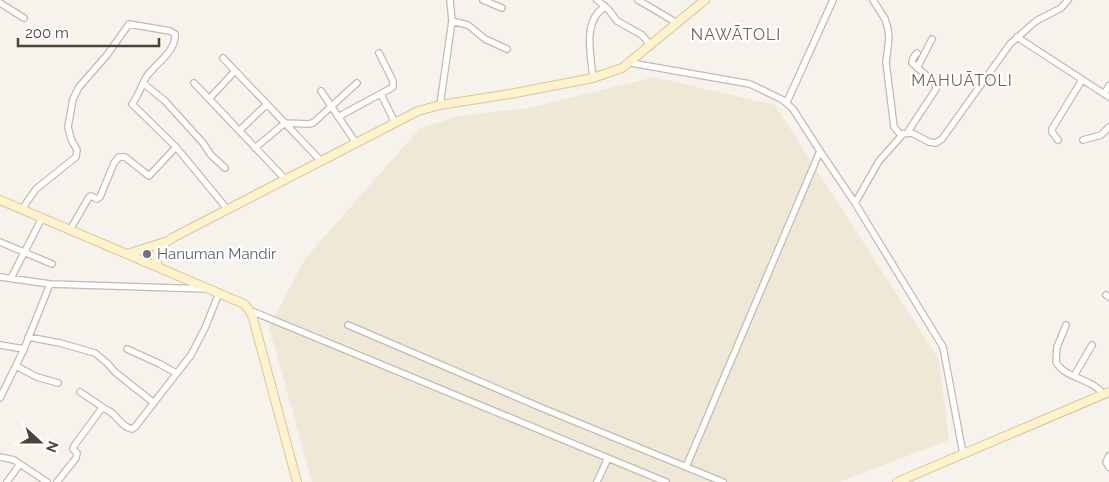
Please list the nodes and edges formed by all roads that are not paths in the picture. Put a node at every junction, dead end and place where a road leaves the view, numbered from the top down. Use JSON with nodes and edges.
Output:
{"nodes":[{"id":1,"x":450,"y":0,"type":"edge"},
{"id":2,"x":483,"y":0,"type":"edge"},
{"id":3,"x":597,"y":0,"type":"edge"},
{"id":4,"x":638,"y":0,"type":"edge"},
{"id":5,"x":705,"y":0,"type":"edge"},
{"id":6,"x":832,"y":0,"type":"edge"},
{"id":7,"x":873,"y":0,"type":"edge"},
{"id":8,"x":1068,"y":0,"type":"edge"},
{"id":9,"x":0,"y":3,"type":"edge"},
{"id":10,"x":605,"y":7,"type":"junction"},
{"id":11,"x":502,"y":8,"type":"dead end"},
{"id":12,"x":24,"y":18,"type":"dead end"},
{"id":13,"x":452,"y":21,"type":"junction"},
{"id":14,"x":677,"y":23,"type":"junction"},
{"id":15,"x":1017,"y":37,"type":"junction"},
{"id":16,"x":932,"y":39,"type":"dead end"},
{"id":17,"x":650,"y":46,"type":"junction"},
{"id":18,"x":507,"y":49,"type":"dead end"},
{"id":19,"x":379,"y":53,"type":"dead end"},
{"id":20,"x":917,"y":53,"type":"dead end"},
{"id":21,"x":223,"y":58,"type":"dead end"},
{"id":22,"x":631,"y":63,"type":"junction"},
{"id":23,"x":918,"y":68,"type":"junction"},
{"id":24,"x":236,"y":71,"type":"junction"},
{"id":25,"x":593,"y":78,"type":"junction"},
{"id":26,"x":1082,"y":80,"type":"junction"},
{"id":27,"x":143,"y":83,"type":"junction"},
{"id":28,"x":194,"y":83,"type":"dead end"},
{"id":29,"x":357,"y":83,"type":"dead end"},
{"id":30,"x":1109,"y":86,"type":"edge"},
{"id":31,"x":321,"y":91,"type":"dead end"},
{"id":32,"x":380,"y":94,"type":"junction"},
{"id":33,"x":1106,"y":96,"type":"edge"},
{"id":34,"x":209,"y":99,"type":"junction"},
{"id":35,"x":787,"y":102,"type":"junction"},
{"id":36,"x":267,"y":104,"type":"junction"},
{"id":37,"x":440,"y":105,"type":"junction"},
{"id":38,"x":331,"y":106,"type":"junction"},
{"id":39,"x":338,"y":116,"type":"junction"},
{"id":40,"x":285,"y":123,"type":"junction"},
{"id":41,"x":395,"y":123,"type":"junction"},
{"id":42,"x":1109,"y":127,"type":"edge"},
{"id":43,"x":239,"y":130,"type":"junction"},
{"id":44,"x":905,"y":134,"type":"junction"},
{"id":45,"x":1058,"y":140,"type":"dead end"},
{"id":46,"x":1083,"y":140,"type":"dead end"},
{"id":47,"x":356,"y":143,"type":"junction"},
{"id":48,"x":176,"y":147,"type":"junction"},
{"id":49,"x":255,"y":148,"type":"junction"},
{"id":50,"x":820,"y":151,"type":"junction"},
{"id":51,"x":321,"y":162,"type":"junction"},
{"id":52,"x":225,"y":168,"type":"dead end"},
{"id":53,"x":286,"y":180,"type":"junction"},
{"id":54,"x":0,"y":200,"type":"edge"},
{"id":55,"x":855,"y":203,"type":"junction"},
{"id":56,"x":22,"y":210,"type":"junction"},
{"id":57,"x":228,"y":210,"type":"junction"},
{"id":58,"x":42,"y":218,"type":"junction"},
{"id":59,"x":70,"y":230,"type":"junction"},
{"id":60,"x":167,"y":241,"type":"junction"},
{"id":61,"x":0,"y":242,"type":"edge"},
{"id":62,"x":25,"y":253,"type":"junction"},
{"id":63,"x":127,"y":254,"type":"junction"},
{"id":64,"x":52,"y":264,"type":"dead end"},
{"id":65,"x":161,"y":269,"type":"junction"},
{"id":66,"x":0,"y":277,"type":"edge"},
{"id":67,"x":11,"y":278,"type":"junction"},
{"id":68,"x":50,"y":284,"type":"junction"},
{"id":69,"x":215,"y":291,"type":"junction"},
{"id":70,"x":249,"y":310,"type":"junction"},
{"id":71,"x":348,"y":324,"type":"dead end"},
{"id":72,"x":1066,"y":325,"type":"dead end"},
{"id":73,"x":28,"y":338,"type":"junction"},
{"id":74,"x":0,"y":344,"type":"edge"},
{"id":75,"x":1092,"y":346,"type":"dead end"},
{"id":76,"x":24,"y":349,"type":"junction"},
{"id":77,"x":127,"y":350,"type":"dead end"},
{"id":78,"x":16,"y":366,"type":"junction"},
{"id":79,"x":176,"y":373,"type":"junction"},
{"id":80,"x":1074,"y":376,"type":"junction"},
{"id":81,"x":58,"y":382,"type":"dead end"},
{"id":82,"x":80,"y":392,"type":"dead end"},
{"id":83,"x":1106,"y":393,"type":"edge"},
{"id":84,"x":0,"y":398,"type":"edge"},
{"id":85,"x":154,"y":403,"type":"junction"},
{"id":86,"x":104,"y":408,"type":"junction"},
{"id":87,"x":963,"y":454,"type":"junction"},
{"id":88,"x":1109,"y":456,"type":"edge"},
{"id":89,"x":0,"y":457,"type":"edge"},
{"id":90,"x":608,"y":458,"type":"junction"},
{"id":91,"x":20,"y":464,"type":"junction"},
{"id":92,"x":686,"y":467,"type":"junction"},
{"id":93,"x":1109,"y":467,"type":"edge"},
{"id":94,"x":7,"y":482,"type":"edge"},
{"id":95,"x":47,"y":482,"type":"edge"},
{"id":96,"x":58,"y":482,"type":"edge"},
{"id":97,"x":297,"y":482,"type":"edge"},
{"id":98,"x":597,"y":482,"type":"edge"},
{"id":99,"x":666,"y":482,"type":"edge"},
{"id":100,"x":723,"y":482,"type":"edge"},
{"id":101,"x":897,"y":482,"type":"edge"}],
"edges":[{"from":1,"to":13,"type":"street"},
{"from":2,"to":11,"type":"street"},
{"from":3,"to":10,"type":"street"},
{"from":4,"to":14,"type":"street"},
{"from":5,"to":14,"type":"street"},
{"from":6,"to":35,"type":"street"},
{"from":7,"to":44,"type":"street"},
{"from":8,"to":15,"type":"street"},
{"from":9,"to":12,"type":"street"},
{"from":10,"to":17,"type":"street"},
{"from":10,"to":25,"type":"street"},
{"from":13,"to":18,"type":"street"},
{"from":13,"to":37,"type":"street"},
{"from":14,"to":17,"type":"street"},
{"from":15,"to":26,"type":"street"},
{"from":15,"to":44,"type":"street"},
{"from":16,"to":23,"type":"street"},
{"from":17,"to":22,"type":"street"},
{"from":19,"to":32,"type":"street"},
{"from":20,"to":23,"type":"street"},
{"from":21,"to":24,"type":"street"},
{"from":22,"to":25,"type":"street"},
{"from":22,"to":35,"type":"street"},
{"from":23,"to":44,"type":"street"},
{"from":24,"to":34,"type":"street"},
{"from":24,"to":36,"type":"street"},
{"from":25,"to":37,"type":"street"},
{"from":26,"to":33,"type":"street"},
{"from":26,"to":45,"type":"street"},
{"from":27,"to":48,"type":"street"},
{"from":27,"to":52,"type":"street"},
{"from":27,"to":56,"type":"street"},
{"from":28,"to":34,"type":"street"},
{"from":29,"to":38,"type":"street"},
{"from":30,"to":33,"type":"street"},
{"from":31,"to":38,"type":"street"},
{"from":32,"to":39,"type":"street"},
{"from":32,"to":41,"type":"street"},
{"from":34,"to":43,"type":"street"},
{"from":35,"to":50,"type":"street"},
{"from":36,"to":40,"type":"street"},
{"from":36,"to":43,"type":"street"},
{"from":37,"to":41,"type":"street"},
{"from":38,"to":39,"type":"street"},
{"from":38,"to":40,"type":"street"},
{"from":39,"to":47,"type":"street"},
{"from":40,"to":49,"type":"street"},
{"from":40,"to":51,"type":"street"},
{"from":41,"to":47,"type":"street"},
{"from":42,"to":46,"type":"street"},
{"from":43,"to":49,"type":"street"},
{"from":44,"to":55,"type":"street"},
{"from":47,"to":51,"type":"street"},
{"from":48,"to":57,"type":"street"},
{"from":48,"to":59,"type":"street"},
{"from":49,"to":53,"type":"street"},
{"from":50,"to":55,"type":"street"},
{"from":50,"to":92,"type":"street"},
{"from":51,"to":53,"type":"street"},
{"from":53,"to":57,"type":"street"},
{"from":54,"to":56,"type":"street"},
{"from":55,"to":87,"type":"street"},
{"from":56,"to":58,"type":"street"},
{"from":57,"to":60,"type":"street"},
{"from":58,"to":59,"type":"street"},
{"from":58,"to":62,"type":"street"},
{"from":59,"to":63,"type":"street"},
{"from":60,"to":63,"type":"street"},
{"from":60,"to":65,"type":"street"},
{"from":61,"to":62,"type":"street"},
{"from":62,"to":64,"type":"street"},
{"from":62,"to":67,"type":"street"},
{"from":63,"to":65,"type":"street"},
{"from":65,"to":69,"type":"street"},
{"from":66,"to":67,"type":"street"},
{"from":67,"to":68,"type":"street"},
{"from":68,"to":69,"type":"street"},
{"from":68,"to":73,"type":"street"},
{"from":69,"to":70,"type":"street"},
{"from":69,"to":79,"type":"street"},
{"from":70,"to":90,"type":"street"},
{"from":70,"to":97,"type":"street"},
{"from":71,"to":92,"type":"street"},
{"from":72,"to":80,"type":"street"},
{"from":73,"to":76,"type":"street"},
{"from":73,"to":85,"type":"street"},
{"from":74,"to":76,"type":"street"},
{"from":75,"to":80,"type":"street"},
{"from":76,"to":78,"type":"street"},
{"from":77,"to":79,"type":"street"},
{"from":78,"to":81,"type":"street"},
{"from":78,"to":84,"type":"street"},
{"from":79,"to":85,"type":"street"},
{"from":80,"to":83,"type":"street"},
{"from":82,"to":86,"type":"street"},
{"from":83,"to":87,"type":"street"},
{"from":85,"to":86,"type":"street"},
{"from":86,"to":96,"type":"street"},
{"from":87,"to":101,"type":"street"},
{"from":88,"to":93,"type":"street"},
{"from":89,"to":91,"type":"street"},
{"from":90,"to":98,"type":"street"},
{"from":90,"to":99,"type":"street"},
{"from":91,"to":94,"type":"street"},
{"from":91,"to":95,"type":"street"},
{"from":92,"to":100,"type":"street"}]}
